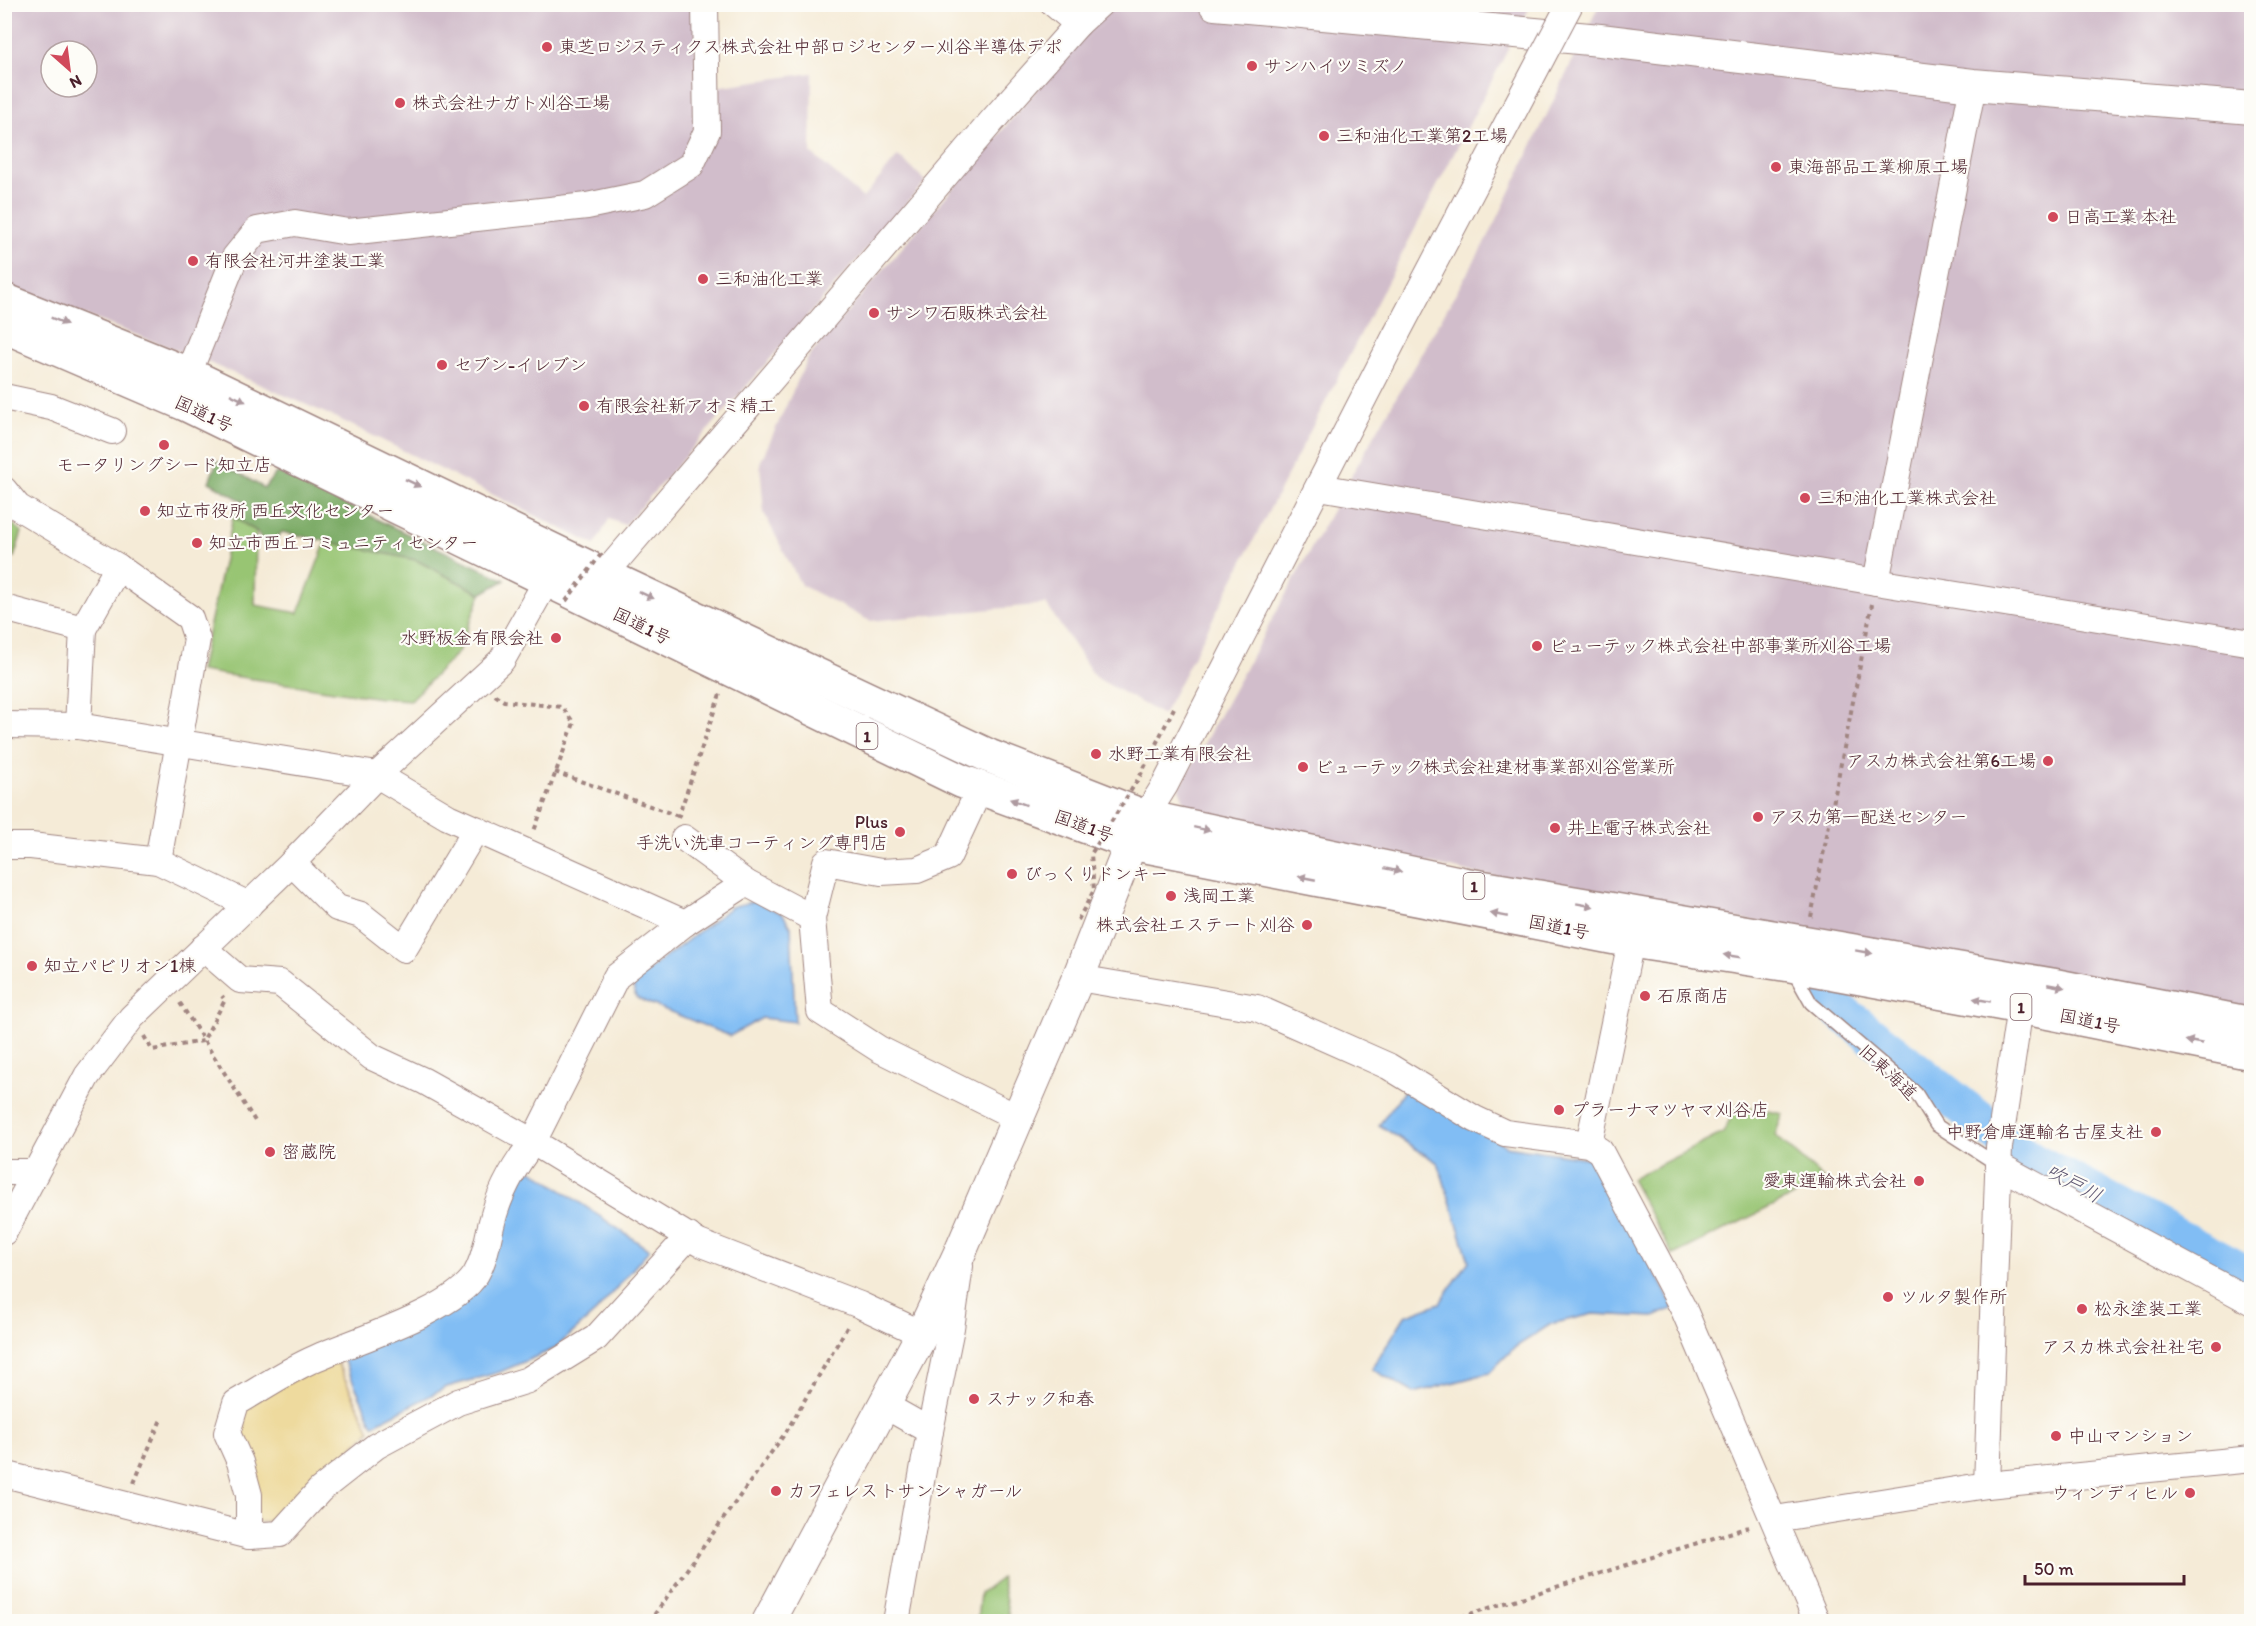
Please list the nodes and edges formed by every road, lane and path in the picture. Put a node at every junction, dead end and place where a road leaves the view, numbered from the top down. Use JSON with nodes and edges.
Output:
{"nodes":[{"id":1,"x":705,"y":4,"type":"edge"},
{"id":2,"x":1054,"y":4,"type":"edge"},
{"id":3,"x":1100,"y":4,"type":"edge"},
{"id":4,"x":1215,"y":4,"type":"edge"},
{"id":5,"x":1570,"y":4,"type":"edge"},
{"id":6,"x":1078,"y":24,"type":"junction"},
{"id":7,"x":1973,"y":85,"type":"junction"},
{"id":8,"x":2252,"y":108,"type":"edge"},
{"id":9,"x":4,"y":300,"type":"edge"},
{"id":10,"x":4,"y":326,"type":"edge"},
{"id":11,"x":188,"y":374,"type":"junction"},
{"id":12,"x":4,"y":396,"type":"edge"},
{"id":13,"x":112,"y":431,"type":"dead end"},
{"id":14,"x":1318,"y":487,"type":"junction"},
{"id":15,"x":4,"y":490,"type":"edge"},
{"id":16,"x":603,"y":564,"type":"junction"},
{"id":17,"x":118,"y":567,"type":"junction"},
{"id":18,"x":1876,"y":582,"type":"junction"},
{"id":19,"x":557,"y":590,"type":"junction"},
{"id":20,"x":4,"y":608,"type":"edge"},
{"id":21,"x":83,"y":629,"type":"junction"},
{"id":22,"x":2252,"y":643,"type":"edge"},
{"id":23,"x":729,"y":668,"type":"junction"},
{"id":24,"x":478,"y":683,"type":"junction"},
{"id":25,"x":1174,"y":708,"type":"dead end"},
{"id":26,"x":4,"y":725,"type":"edge"},
{"id":27,"x":78,"y":726,"type":"junction"},
{"id":28,"x":181,"y":741,"type":"junction"},
{"id":29,"x":555,"y":772,"type":"junction"},
{"id":30,"x":377,"y":775,"type":"junction"},
{"id":31,"x":980,"y":788,"type":"junction"},
{"id":32,"x":681,"y":827,"type":"junction"},
{"id":33,"x":476,"y":829,"type":"junction"},
{"id":34,"x":1138,"y":830,"type":"junction"},
{"id":35,"x":4,"y":846,"type":"edge"},
{"id":36,"x":526,"y":852,"type":"junction"},
{"id":37,"x":158,"y":861,"type":"junction"},
{"id":38,"x":292,"y":863,"type":"junction"},
{"id":39,"x":746,"y":883,"type":"junction"},
{"id":40,"x":249,"y":905,"type":"junction"},
{"id":41,"x":812,"y":918,"type":"junction"},
{"id":42,"x":1078,"y":920,"type":"dead end"},
{"id":43,"x":686,"y":923,"type":"junction"},
{"id":44,"x":1631,"y":941,"type":"junction"},
{"id":45,"x":203,"y":948,"type":"junction"},
{"id":46,"x":1798,"y":954,"type":"junction"},
{"id":47,"x":1078,"y":978,"type":"junction"},
{"id":48,"x":168,"y":981,"type":"junction"},
{"id":49,"x":219,"y":991,"type":"dead end"},
{"id":50,"x":2020,"y":1007,"type":"junction"},
{"id":51,"x":132,"y":1017,"type":"junction"},
{"id":52,"x":2252,"y":1024,"type":"edge"},
{"id":53,"x":203,"y":1041,"type":"junction"},
{"id":54,"x":2252,"y":1053,"type":"edge"},
{"id":55,"x":1016,"y":1118,"type":"junction"},
{"id":56,"x":255,"y":1121,"type":"dead end"},
{"id":57,"x":533,"y":1142,"type":"junction"},
{"id":58,"x":1589,"y":1144,"type":"junction"},
{"id":59,"x":1999,"y":1146,"type":"junction"},
{"id":60,"x":4,"y":1172,"type":"edge"},
{"id":61,"x":35,"y":1172,"type":"junction"},
{"id":62,"x":4,"y":1232,"type":"edge"},
{"id":63,"x":689,"y":1236,"type":"junction"},
{"id":64,"x":962,"y":1248,"type":"junction"},
{"id":65,"x":2252,"y":1302,"type":"edge"},
{"id":66,"x":860,"y":1305,"type":"junction"},
{"id":67,"x":922,"y":1334,"type":"junction"},
{"id":68,"x":884,"y":1405,"type":"junction"},
{"id":69,"x":162,"y":1417,"type":"dead end"},
{"id":70,"x":930,"y":1431,"type":"junction"},
{"id":71,"x":2252,"y":1458,"type":"edge"},
{"id":72,"x":4,"y":1474,"type":"edge"},
{"id":73,"x":1988,"y":1485,"type":"junction"},
{"id":74,"x":126,"y":1503,"type":"junction"},
{"id":75,"x":1775,"y":1519,"type":"junction"},
{"id":76,"x":249,"y":1536,"type":"junction"},
{"id":77,"x":649,"y":1622,"type":"edge"},
{"id":78,"x":768,"y":1622,"type":"edge"},
{"id":79,"x":896,"y":1622,"type":"edge"},
{"id":80,"x":1444,"y":1622,"type":"edge"},
{"id":81,"x":1817,"y":1622,"type":"edge"}],
"edges":[{"from":1,"to":11,"type":"street"},
{"from":2,"to":6,"type":"street"},
{"from":3,"to":6,"type":"street"},
{"from":4,"to":7,"type":"street"},
{"from":5,"to":14,"type":"street","bridge":true},
{"from":6,"to":16,"type":"street"},
{"from":7,"to":8,"type":"street"},
{"from":7,"to":18,"type":"street"},
{"from":9,"to":11,"type":"highway","name":"国道1号","number":"1","one_way":true},
{"from":10,"to":19,"type":"highway","name":"国道1号","number":"1"},
{"from":11,"to":16,"type":"highway","name":"国道1号","number":"1","one_way":true},
{"from":12,"to":13,"type":"street"},
{"from":14,"to":18,"type":"street"},
{"from":14,"to":34,"type":"street"},
{"from":15,"to":17,"type":"street"},
{"from":16,"to":19,"type":"path","bridge":true},
{"from":16,"to":34,"type":"highway","name":"国道1号","number":"1","one_way":true},
{"from":17,"to":21,"type":"street"},
{"from":17,"to":28,"type":"street"},
{"from":18,"to":22,"type":"street"},
{"from":18,"to":46,"type":"path"},
{"from":19,"to":23,"type":"highway","name":"国道1号","number":"1"},
{"from":19,"to":24,"type":"street"},
{"from":20,"to":21,"type":"street"},
{"from":21,"to":27,"type":"street"},
{"from":23,"to":31,"type":"highway","name":"国道1号","number":"1"},
{"from":23,"to":32,"type":"path"},
{"from":24,"to":29,"type":"path"},
{"from":24,"to":30,"type":"street"},
{"from":25,"to":42,"type":"path","bridge":true},
{"from":26,"to":27,"type":"street"},
{"from":27,"to":28,"type":"street"},
{"from":28,"to":30,"type":"street"},
{"from":28,"to":37,"type":"street"},
{"from":29,"to":32,"type":"path"},
{"from":29,"to":36,"type":"path"},
{"from":30,"to":33,"type":"street"},
{"from":30,"to":38,"type":"street"},
{"from":34,"to":31,"type":"highway","name":"国道1号","number":"1","one_way":true},
{"from":31,"to":41,"type":"street"},
{"from":32,"to":39,"type":"street"},
{"from":33,"to":36,"type":"street"},
{"from":33,"to":38,"type":"street"},
{"from":44,"to":34,"type":"highway","name":"国道1号","number":"1","one_way":true},
{"from":34,"to":46,"type":"highway","name":"国道1号","number":"1","one_way":true},
{"from":34,"to":47,"type":"street"},
{"from":35,"to":37,"type":"street"},
{"from":36,"to":43,"type":"street"},
{"from":37,"to":40,"type":"street"},
{"from":38,"to":40,"type":"street"},
{"from":39,"to":41,"type":"street"},
{"from":39,"to":43,"type":"street"},
{"from":40,"to":45,"type":"street"},
{"from":41,"to":55,"type":"street"},
{"from":43,"to":57,"type":"street"},
{"from":46,"to":44,"type":"highway","name":"国道1号","number":"1","one_way":true},
{"from":44,"to":58,"type":"street"},
{"from":45,"to":48,"type":"street"},
{"from":45,"to":57,"type":"street"},
{"from":50,"to":46,"type":"highway","name":"国道1号","number":"1","one_way":true},
{"from":46,"to":52,"type":"highway","name":"国道1号","number":"1","one_way":true},
{"from":46,"to":59,"type":"lane","name":"旧東海道"},
{"from":47,"to":55,"type":"street"},
{"from":47,"to":58,"type":"street"},
{"from":48,"to":51,"type":"street"},
{"from":48,"to":53,"type":"path"},
{"from":49,"to":53,"type":"path"},
{"from":54,"to":50,"type":"highway","name":"国道1号","number":"1","one_way":true},
{"from":50,"to":59,"type":"street"},
{"from":51,"to":53,"type":"path"},
{"from":51,"to":61,"type":"street"},
{"from":53,"to":56,"type":"path"},
{"from":55,"to":64,"type":"street"},
{"from":57,"to":63,"type":"street"},
{"from":57,"to":76,"type":"street"},
{"from":58,"to":75,"type":"street"},
{"from":59,"to":65,"type":"street","name":"旧東海道"},
{"from":59,"to":73,"type":"street"},
{"from":60,"to":61,"type":"street"},
{"from":61,"to":62,"type":"street"},
{"from":63,"to":66,"type":"street"},
{"from":63,"to":76,"type":"street"},
{"from":64,"to":67,"type":"street"},
{"from":64,"to":70,"type":"street"},
{"from":66,"to":67,"type":"street"},
{"from":66,"to":77,"type":"path"},
{"from":67,"to":68,"type":"street"},
{"from":68,"to":70,"type":"street"},
{"from":68,"to":78,"type":"street"},
{"from":69,"to":74,"type":"path"},
{"from":70,"to":79,"type":"street"},
{"from":71,"to":73,"type":"street"},
{"from":72,"to":74,"type":"street"},
{"from":73,"to":75,"type":"street"},
{"from":74,"to":76,"type":"street"},
{"from":75,"to":80,"type":"path"},
{"from":75,"to":81,"type":"street"}]}
